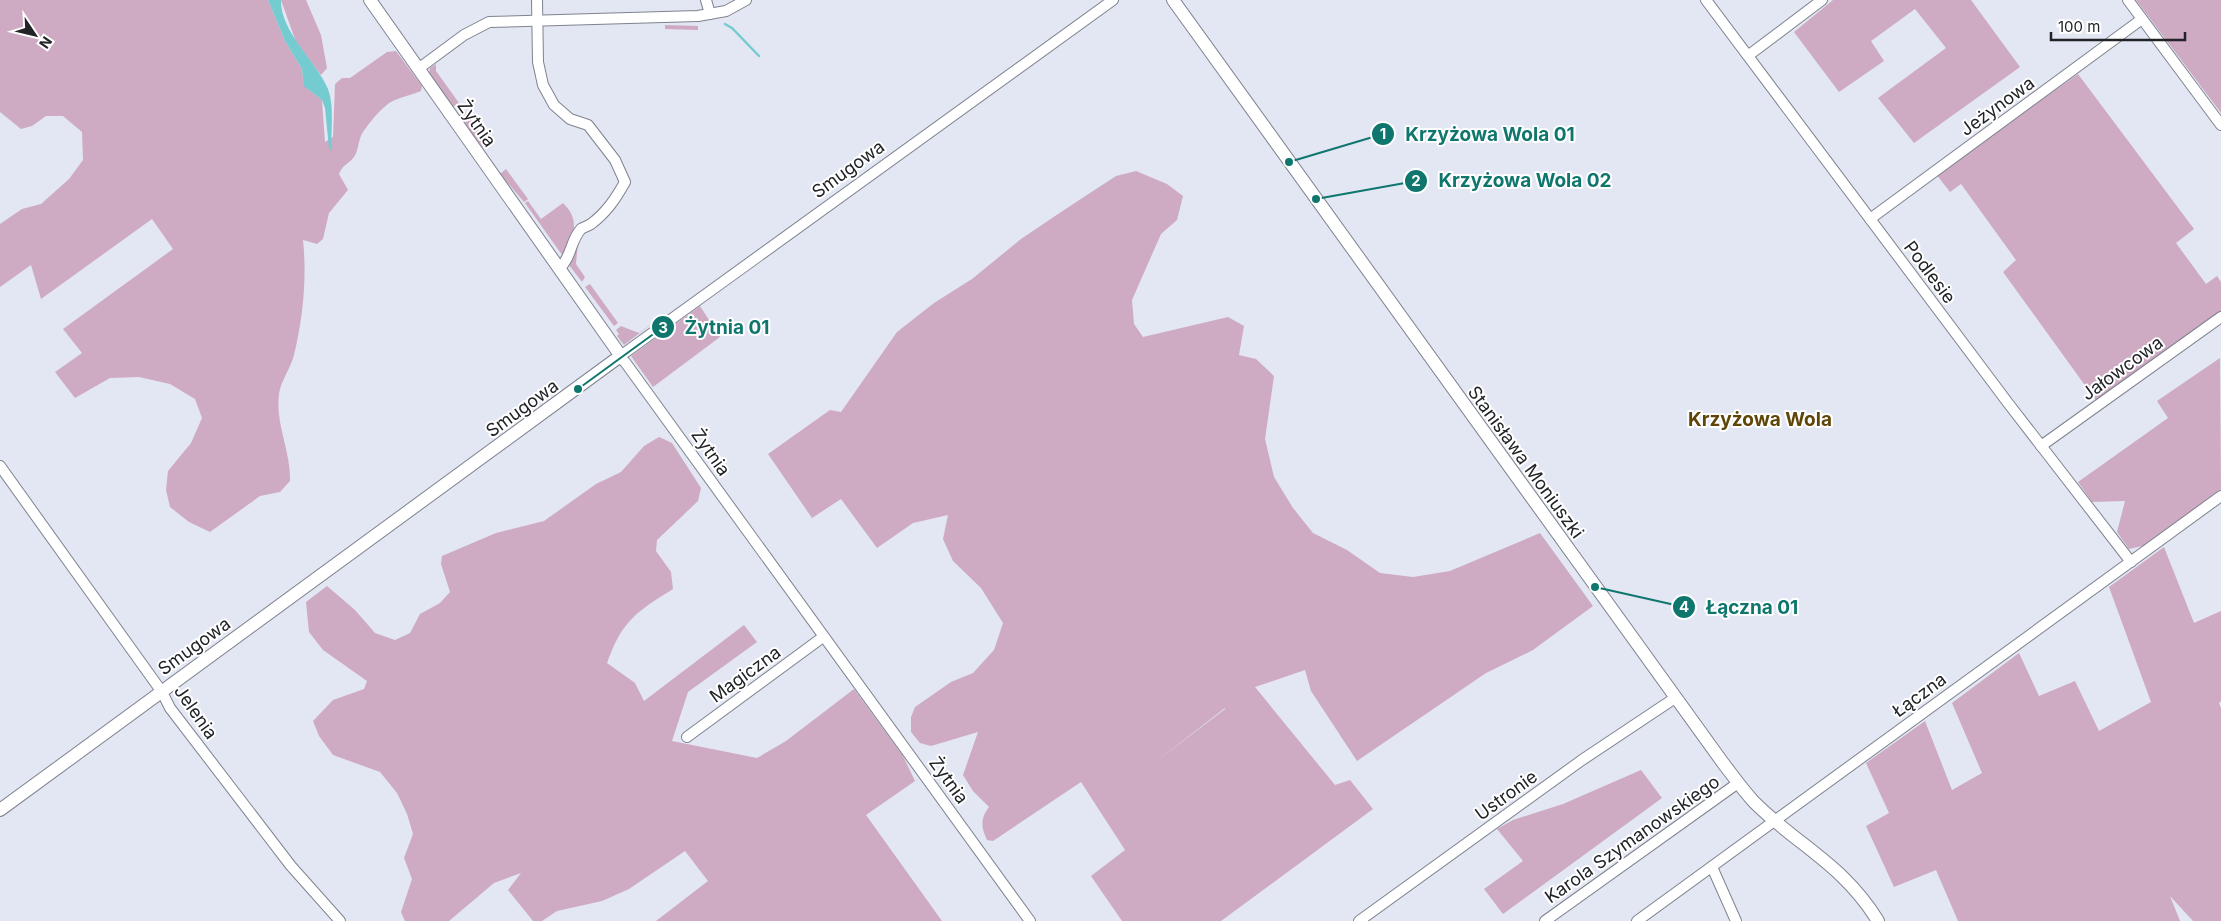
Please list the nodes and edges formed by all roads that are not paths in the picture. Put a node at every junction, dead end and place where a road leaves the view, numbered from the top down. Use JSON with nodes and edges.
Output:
{"nodes":[{"id":1,"x":370,"y":0,"type":"edge"},
{"id":2,"x":537,"y":0,"type":"edge"},
{"id":3,"x":706,"y":0,"type":"edge"},
{"id":4,"x":746,"y":0,"type":"edge"},
{"id":5,"x":1113,"y":0,"type":"edge"},
{"id":6,"x":1173,"y":0,"type":"edge"},
{"id":7,"x":1706,"y":0,"type":"edge"},
{"id":8,"x":1822,"y":0,"type":"edge"},
{"id":9,"x":2128,"y":0,"type":"edge"},
{"id":10,"x":710,"y":14,"type":"junction"},
{"id":11,"x":2142,"y":19,"type":"junction"},
{"id":12,"x":536,"y":20,"type":"junction"},
{"id":13,"x":1749,"y":55,"type":"junction"},
{"id":14,"x":418,"y":69,"type":"junction"},
{"id":15,"x":2221,"y":125,"type":"edge"},
{"id":16,"x":1870,"y":219,"type":"junction"},
{"id":17,"x":559,"y":269,"type":"junction"},
{"id":18,"x":2221,"y":316,"type":"edge"},
{"id":19,"x":619,"y":357,"type":"junction"},
{"id":20,"x":2042,"y":446,"type":"junction"},
{"id":21,"x":0,"y":466,"type":"edge"},
{"id":22,"x":2221,"y":496,"type":"edge"},
{"id":23,"x":2131,"y":562,"type":"junction"},
{"id":24,"x":823,"y":638,"type":"junction"},
{"id":25,"x":162,"y":692,"type":"junction"},
{"id":26,"x":1675,"y":698,"type":"junction"},
{"id":27,"x":687,"y":737,"type":"dead end"},
{"id":28,"x":1738,"y":783,"type":"junction"},
{"id":29,"x":0,"y":810,"type":"edge"},
{"id":30,"x":1775,"y":820,"type":"junction"},
{"id":31,"x":1712,"y":867,"type":"junction"},
{"id":32,"x":340,"y":921,"type":"edge"},
{"id":33,"x":1030,"y":921,"type":"edge"},
{"id":34,"x":1359,"y":921,"type":"edge"},
{"id":35,"x":1545,"y":921,"type":"edge"},
{"id":36,"x":1637,"y":921,"type":"edge"},
{"id":37,"x":1736,"y":921,"type":"edge"},
{"id":38,"x":1878,"y":921,"type":"edge"}],
"edges":[{"from":1,"to":14,"type":"street","name":"Żytnia"},
{"from":2,"to":12,"type":"street"},
{"from":3,"to":10,"type":"street"},
{"from":4,"to":10,"type":"street"},
{"from":5,"to":19,"type":"street","name":"Smugowa"},
{"from":6,"to":26,"type":"street","name":"Stanisława Moniuszki"},
{"from":7,"to":13,"type":"street","name":"Podlesie"},
{"from":8,"to":13,"type":"street"},
{"from":9,"to":11,"type":"street"},
{"from":10,"to":12,"type":"street"},
{"from":11,"to":15,"type":"street"},
{"from":11,"to":16,"type":"street","name":"Jeżynowa"},
{"from":12,"to":14,"type":"street"},
{"from":12,"to":17,"type":"street"},
{"from":13,"to":16,"type":"street","name":"Podlesie"},
{"from":14,"to":17,"type":"street","name":"Żytnia"},
{"from":16,"to":20,"type":"street","name":"Podlesie"},
{"from":17,"to":19,"type":"street","name":"Żytnia"},
{"from":18,"to":20,"type":"street","name":"Jałowcowa"},
{"from":19,"to":24,"type":"street","name":"Żytnia"},
{"from":19,"to":25,"type":"street","name":"Smugowa"},
{"from":20,"to":23,"type":"street","name":"Podlesie"},
{"from":21,"to":25,"type":"street","name":"Jelenia"},
{"from":22,"to":23,"type":"street","name":"Łączna"},
{"from":23,"to":30,"type":"street","name":"Łączna"},
{"from":24,"to":27,"type":"street","name":"Magiczna"},
{"from":24,"to":33,"type":"street","name":"Żytnia"},
{"from":25,"to":29,"type":"street","name":"Smugowa"},
{"from":25,"to":32,"type":"street","name":"Jelenia"},
{"from":26,"to":28,"type":"street","name":"Stanisława Moniuszki"},
{"from":26,"to":34,"type":"street","name":"Ustronie"},
{"from":28,"to":30,"type":"street","name":"Stanisława Moniuszki"},
{"from":28,"to":35,"type":"street","name":"Karola Szymanowskiego"},
{"from":30,"to":31,"type":"street","name":"Łączna"},
{"from":30,"to":38,"type":"street","name":"Stanisława Moniuszki"},
{"from":31,"to":36,"type":"street","name":"Łączna"},
{"from":31,"to":37,"type":"street"}]}
